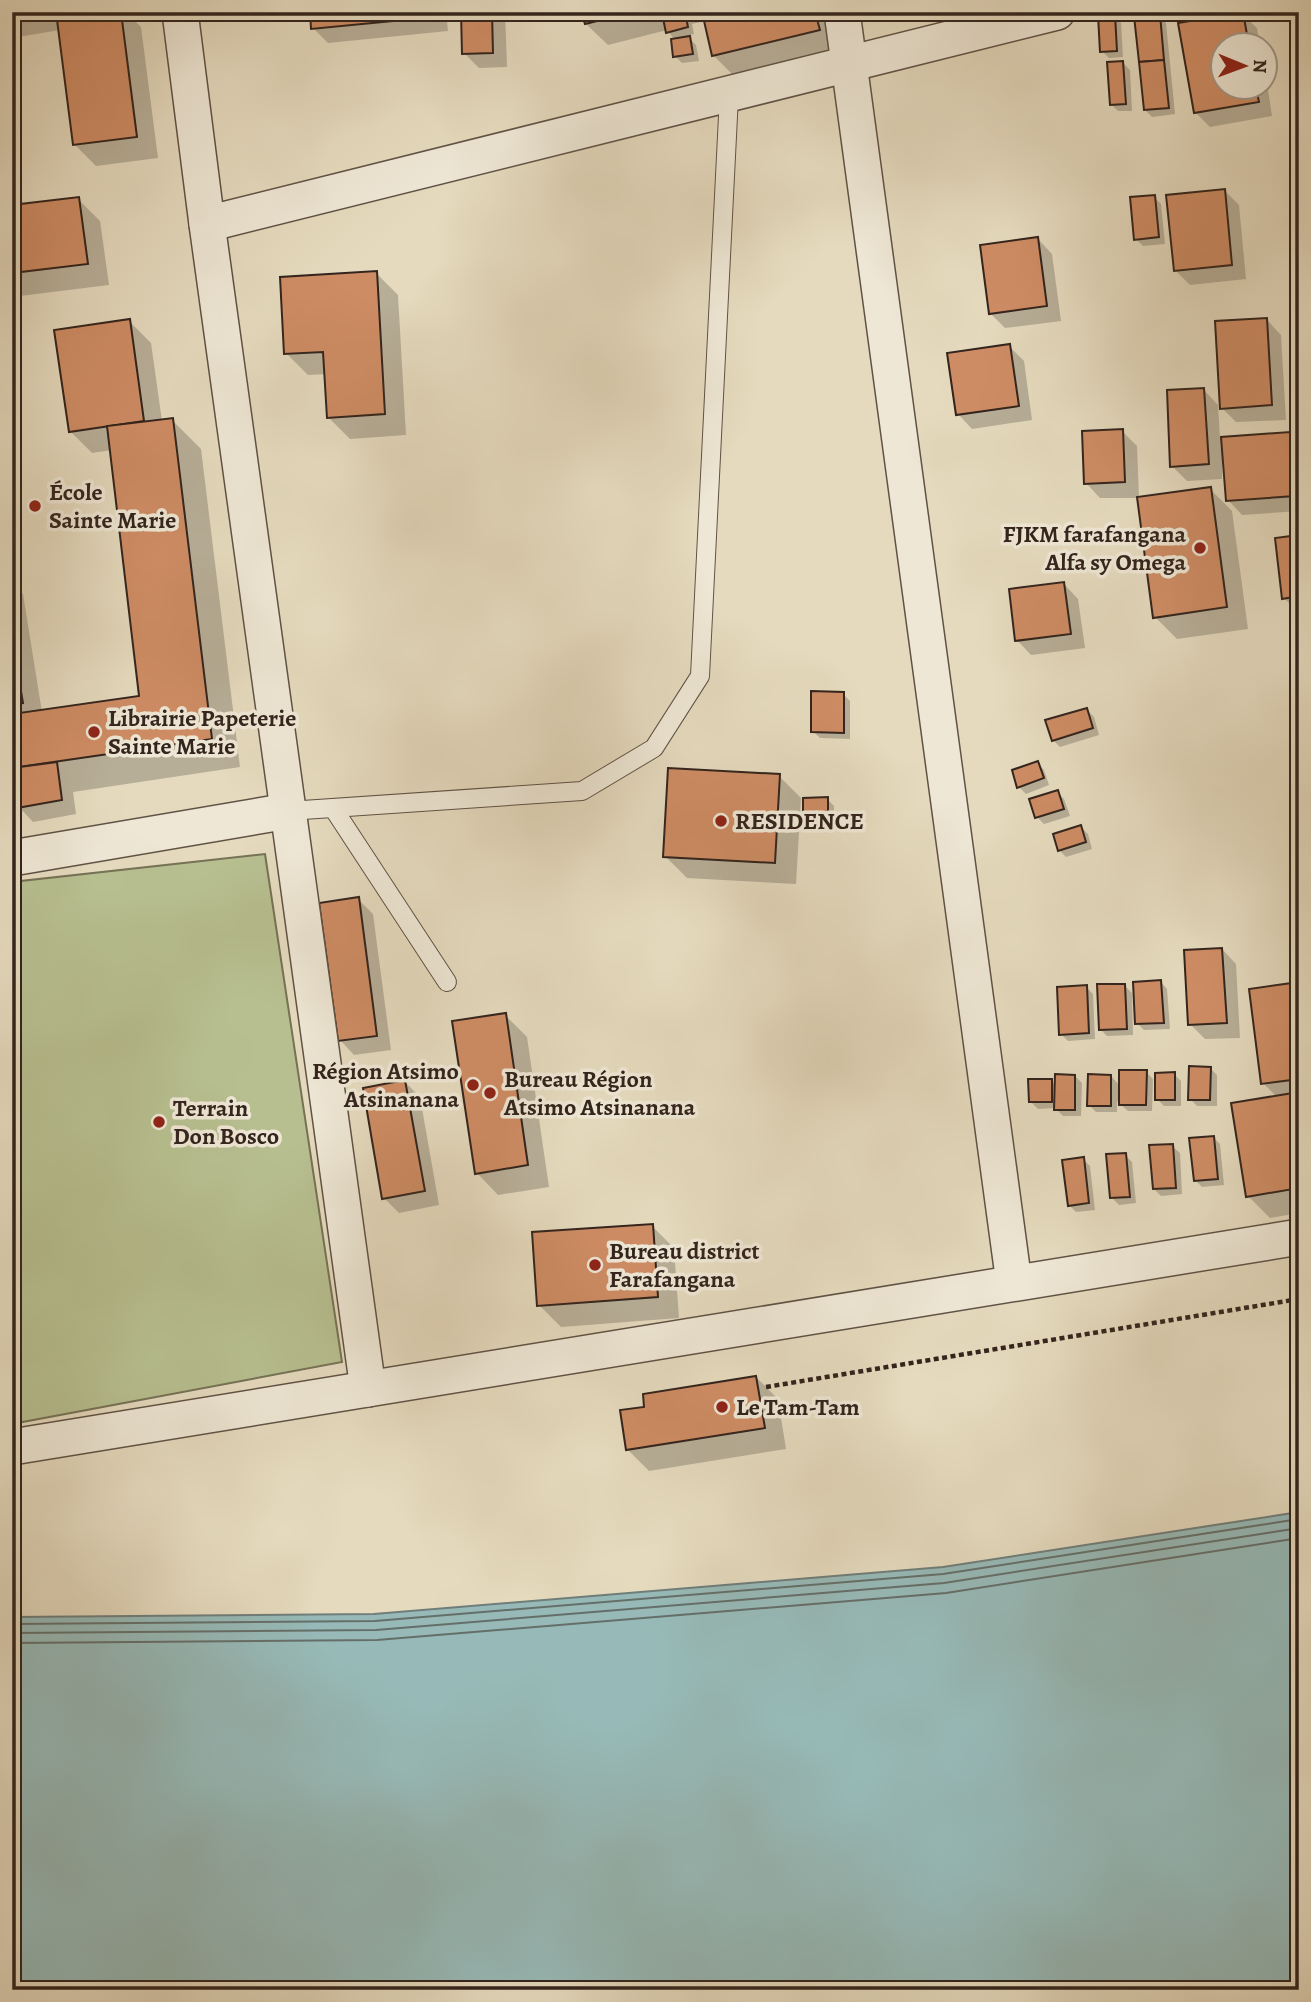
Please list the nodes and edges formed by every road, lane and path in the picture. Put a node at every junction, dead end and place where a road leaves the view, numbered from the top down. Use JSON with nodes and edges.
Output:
{"nodes":[{"id":1,"x":180,"y":12,"type":"edge"},
{"id":2,"x":842,"y":12,"type":"edge"},
{"id":3,"x":1057,"y":12,"type":"edge"},
{"id":4,"x":850,"y":66,"type":"junction"},
{"id":5,"x":729,"y":96,"type":"junction"},
{"id":6,"x":207,"y":224,"type":"junction"},
{"id":7,"x":333,"y":808,"type":"junction"},
{"id":8,"x":288,"y":811,"type":"junction"},
{"id":9,"x":12,"y":858,"type":"edge"},
{"id":10,"x":447,"y":982,"type":"dead end"},
{"id":11,"x":1299,"y":1237,"type":"edge"},
{"id":12,"x":1014,"y":1283,"type":"junction"},
{"id":13,"x":1299,"y":1299,"type":"edge"},
{"id":14,"x":766,"y":1387,"type":"dead end"},
{"id":15,"x":369,"y":1389,"type":"junction"},
{"id":16,"x":12,"y":1447,"type":"edge"}],
"edges":[{"from":1,"to":6,"type":"street"},
{"from":2,"to":4,"type":"street"},
{"from":3,"to":4,"type":"street"},
{"from":4,"to":5,"type":"street"},
{"from":4,"to":12,"type":"street"},
{"from":5,"to":6,"type":"street"},
{"from":5,"to":7,"type":"lane"},
{"from":6,"to":8,"type":"street"},
{"from":7,"to":8,"type":"lane"},
{"from":7,"to":10,"type":"lane"},
{"from":8,"to":9,"type":"street"},
{"from":8,"to":15,"type":"street"},
{"from":11,"to":12,"type":"street"},
{"from":12,"to":15,"type":"street"},
{"from":13,"to":14,"type":"path"},
{"from":15,"to":16,"type":"street"}]}
